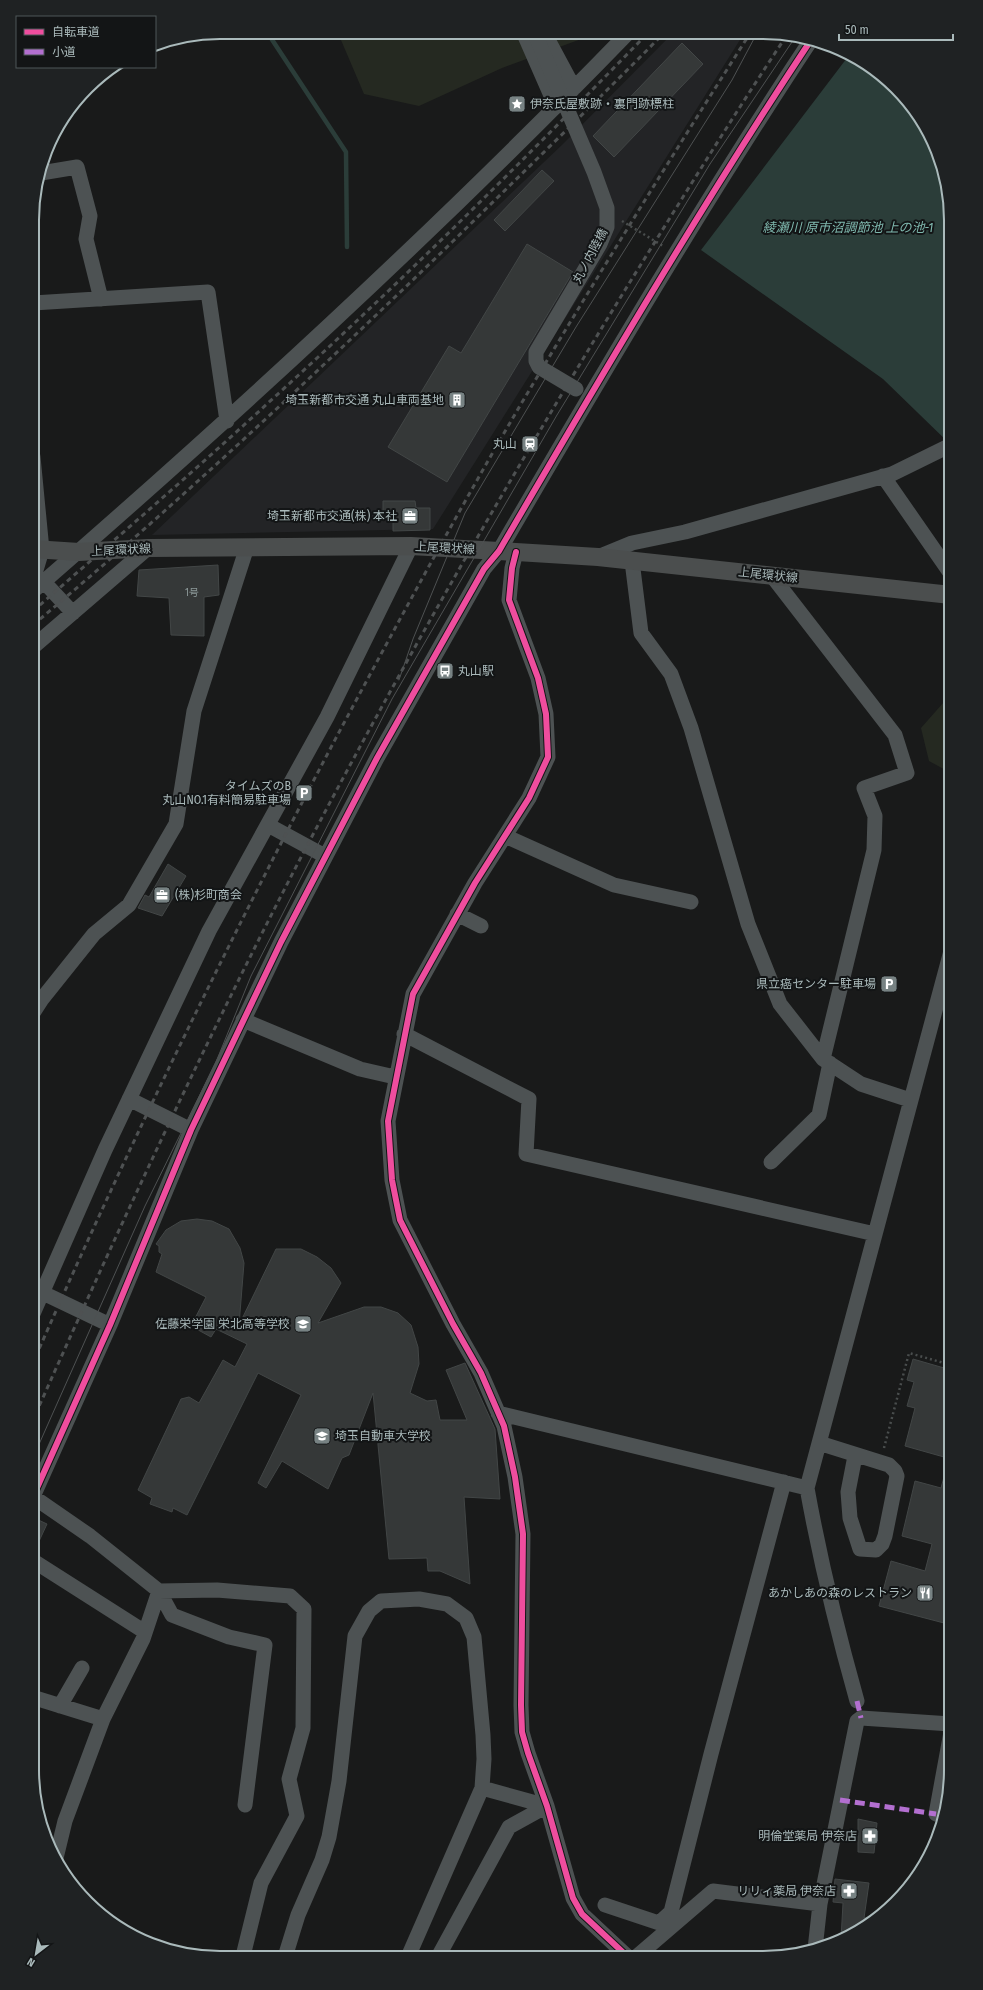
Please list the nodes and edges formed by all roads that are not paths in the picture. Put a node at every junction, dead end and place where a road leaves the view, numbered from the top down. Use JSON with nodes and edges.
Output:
{"nodes":[{"id":1,"x":526,"y":39,"type":"edge"},
{"id":2,"x":537,"y":39,"type":"edge"},
{"id":3,"x":548,"y":39,"type":"edge"},
{"id":4,"x":621,"y":39,"type":"edge"},
{"id":5,"x":809,"y":45,"type":"edge"},
{"id":6,"x":574,"y":88,"type":"junction"},
{"id":7,"x":556,"y":107,"type":"junction"},
{"id":8,"x":45,"y":172,"type":"edge"},
{"id":9,"x":102,"y":299,"type":"junction"},
{"id":10,"x":39,"y":303,"type":"edge"},
{"id":11,"x":582,"y":393,"type":"junction"},
{"id":12,"x":227,"y":421,"type":"junction"},
{"id":13,"x":944,"y":448,"type":"edge"},
{"id":14,"x":883,"y":476,"type":"junction"},
{"id":15,"x":411,"y":546,"type":"junction"},
{"id":16,"x":247,"y":547,"type":"junction"},
{"id":17,"x":148,"y":548,"type":"junction"},
{"id":18,"x":39,"y":549,"type":"edge"},
{"id":19,"x":507,"y":551,"type":"junction"},
{"id":20,"x":78,"y":552,"type":"junction"},
{"id":21,"x":598,"y":557,"type":"junction"},
{"id":22,"x":632,"y":561,"type":"junction"},
{"id":23,"x":944,"y":564,"type":"edge"},
{"id":24,"x":772,"y":576,"type":"junction"},
{"id":25,"x":39,"y":582,"type":"edge"},
{"id":26,"x":39,"y":586,"type":"edge"},
{"id":27,"x":944,"y":594,"type":"edge"},
{"id":28,"x":73,"y":613,"type":"junction"},
{"id":29,"x":39,"y":642,"type":"edge"},
{"id":30,"x":268,"y":825,"type":"junction"},
{"id":31,"x":505,"y":836,"type":"junction"},
{"id":32,"x":325,"y":856,"type":"junction"},
{"id":33,"x":691,"y":902,"type":"dead end"},
{"id":34,"x":458,"y":914,"type":"junction"},
{"id":35,"x":481,"y":926,"type":"dead end"},
{"id":36,"x":944,"y":984,"type":"edge"},
{"id":37,"x":39,"y":1003,"type":"edge"},
{"id":38,"x":243,"y":1020,"type":"junction"},
{"id":39,"x":404,"y":1034,"type":"junction"},
{"id":40,"x":826,"y":1061,"type":"junction"},
{"id":41,"x":395,"y":1077,"type":"junction"},
{"id":42,"x":129,"y":1099,"type":"junction"},
{"id":43,"x":910,"y":1100,"type":"junction"},
{"id":44,"x":191,"y":1130,"type":"junction"},
{"id":45,"x":771,"y":1162,"type":"dead end"},
{"id":46,"x":875,"y":1234,"type":"junction"},
{"id":47,"x":43,"y":1292,"type":"junction"},
{"id":48,"x":39,"y":1301,"type":"edge"},
{"id":49,"x":110,"y":1325,"type":"junction"},
{"id":50,"x":498,"y":1413,"type":"junction"},
{"id":51,"x":819,"y":1443,"type":"junction"},
{"id":52,"x":856,"y":1456,"type":"junction"},
{"id":53,"x":784,"y":1482,"type":"junction"},
{"id":54,"x":39,"y":1484,"type":"edge"},
{"id":55,"x":807,"y":1488,"type":"junction"},
{"id":56,"x":39,"y":1501,"type":"edge"},
{"id":57,"x":39,"y":1564,"type":"edge"},
{"id":58,"x":158,"y":1590,"type":"junction"},
{"id":59,"x":145,"y":1632,"type":"junction"},
{"id":60,"x":82,"y":1668,"type":"dead end"},
{"id":61,"x":39,"y":1699,"type":"edge"},
{"id":62,"x":857,"y":1701,"type":"dead end"},
{"id":63,"x":60,"y":1706,"type":"junction"},
{"id":64,"x":103,"y":1719,"type":"junction"},
{"id":65,"x":944,"y":1724,"type":"edge"},
{"id":66,"x":944,"y":1770,"type":"edge"},
{"id":67,"x":482,"y":1788,"type":"junction"},
{"id":68,"x":245,"y":1805,"type":"dead end"},
{"id":69,"x":547,"y":1806,"type":"junction"},
{"id":70,"x":936,"y":1814,"type":"dead end"},
{"id":71,"x":58,"y":1850,"type":"edge"},
{"id":72,"x":820,"y":1904,"type":"junction"},
{"id":73,"x":605,"y":1905,"type":"dead end"},
{"id":74,"x":816,"y":1943,"type":"edge"},
{"id":75,"x":244,"y":1951,"type":"edge"},
{"id":76,"x":288,"y":1951,"type":"edge"},
{"id":77,"x":411,"y":1951,"type":"edge"},
{"id":78,"x":441,"y":1951,"type":"edge"},
{"id":79,"x":622,"y":1951,"type":"edge"},
{"id":80,"x":643,"y":1951,"type":"edge"}],
"edges":[{"from":1,"to":7,"type":"street"},
{"from":2,"to":11,"type":"street","name":"丸ノ内陸橋","bridge":true},
{"from":3,"to":6,"type":"street"},
{"from":4,"to":6,"type":"street"},
{"from":5,"to":11,"type":"street"},
{"from":6,"to":7,"type":"street"},
{"from":7,"to":12,"type":"street"},
{"from":8,"to":9,"type":"street"},
{"from":9,"to":10,"type":"street"},
{"from":9,"to":12,"type":"street"},
{"from":11,"to":19,"type":"street"},
{"from":12,"to":20,"type":"street"},
{"from":13,"to":14,"type":"street"},
{"from":14,"to":21,"type":"street"},
{"from":14,"to":23,"type":"street"},
{"from":15,"to":16,"type":"main road","name":"上尾環状線"},
{"from":15,"to":19,"type":"main road","name":"上尾環状線"},
{"from":15,"to":30,"type":"street"},
{"from":16,"to":17,"type":"main road","name":"上尾環状線"},
{"from":16,"to":37,"type":"street"},
{"from":17,"to":20,"type":"main road","name":"上尾環状線"},
{"from":17,"to":28,"type":"street"},
{"from":18,"to":20,"type":"main road","name":"上尾環状線"},
{"from":19,"to":21,"type":"main road","name":"上尾環状線"},
{"from":19,"to":31,"type":"street"},
{"from":19,"to":32,"type":"street"},
{"from":20,"to":25,"type":"street"},
{"from":21,"to":22,"type":"main road","name":"上尾環状線"},
{"from":22,"to":24,"type":"main road","name":"上尾環状線"},
{"from":22,"to":40,"type":"street"},
{"from":24,"to":27,"type":"main road","name":"上尾環状線"},
{"from":24,"to":40,"type":"street"},
{"from":26,"to":28,"type":"street"},
{"from":28,"to":29,"type":"street"},
{"from":30,"to":32,"type":"street"},
{"from":30,"to":42,"type":"street"},
{"from":31,"to":33,"type":"street"},
{"from":31,"to":34,"type":"street"},
{"from":32,"to":38,"type":"street"},
{"from":34,"to":35,"type":"street"},
{"from":34,"to":39,"type":"street"},
{"from":36,"to":43,"type":"street"},
{"from":38,"to":41,"type":"street"},
{"from":38,"to":44,"type":"street"},
{"from":39,"to":41,"type":"street"},
{"from":39,"to":46,"type":"street"},
{"from":40,"to":43,"type":"street"},
{"from":40,"to":45,"type":"street"},
{"from":41,"to":50,"type":"street"},
{"from":42,"to":44,"type":"street"},
{"from":42,"to":47,"type":"street"},
{"from":43,"to":46,"type":"street"},
{"from":44,"to":49,"type":"street"},
{"from":46,"to":51,"type":"street"},
{"from":47,"to":48,"type":"street"},
{"from":47,"to":49,"type":"street"},
{"from":49,"to":54,"type":"street"},
{"from":50,"to":53,"type":"street"},
{"from":50,"to":69,"type":"street"},
{"from":51,"to":52,"type":"street"},
{"from":51,"to":55,"type":"street"},
{"from":52,"to":52,"type":"street"},
{"from":53,"to":55,"type":"street"},
{"from":53,"to":73,"type":"street"},
{"from":55,"to":62,"type":"street"},
{"from":56,"to":58,"type":"street"},
{"from":57,"to":59,"type":"street"},
{"from":58,"to":59,"type":"street"},
{"from":58,"to":68,"type":"street"},
{"from":58,"to":75,"type":"street"},
{"from":59,"to":64,"type":"street"},
{"from":60,"to":63,"type":"street"},
{"from":61,"to":63,"type":"street"},
{"from":63,"to":64,"type":"street"},
{"from":64,"to":71,"type":"street"},
{"from":65,"to":72,"type":"street"},
{"from":66,"to":70,"type":"street"},
{"from":67,"to":69,"type":"street"},
{"from":67,"to":76,"type":"street"},
{"from":67,"to":77,"type":"street"},
{"from":69,"to":78,"type":"street"},
{"from":69,"to":79,"type":"street"},
{"from":72,"to":74,"type":"street"},
{"from":72,"to":80,"type":"street"}]}
